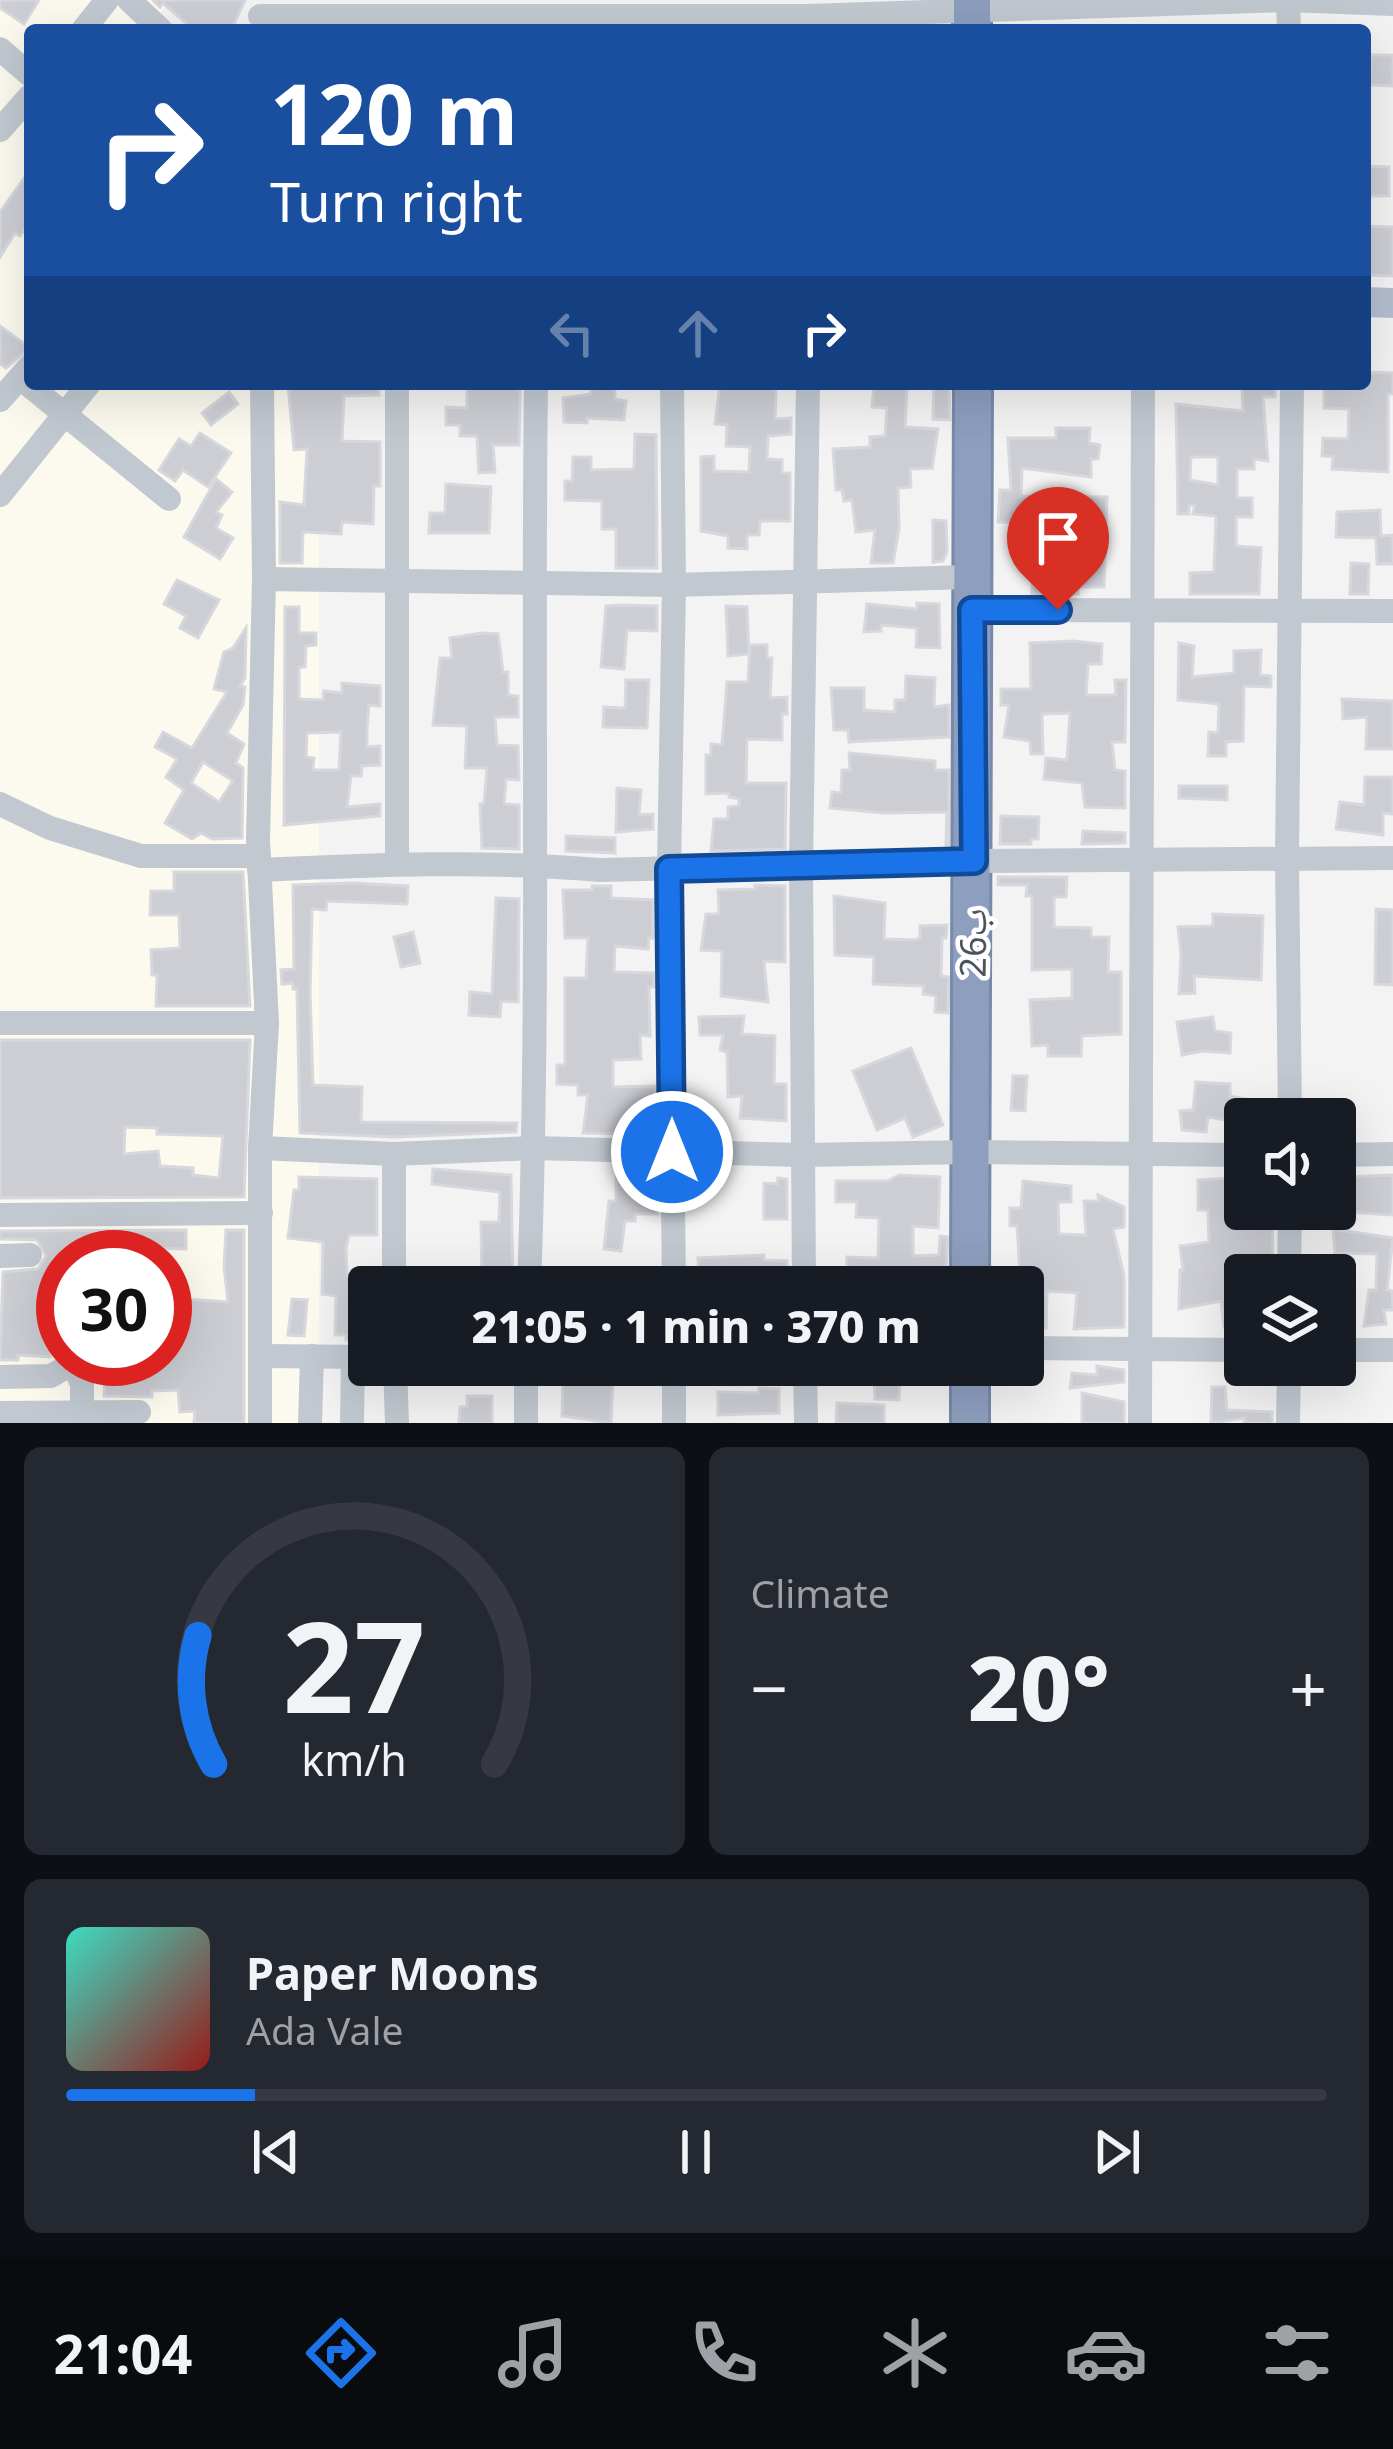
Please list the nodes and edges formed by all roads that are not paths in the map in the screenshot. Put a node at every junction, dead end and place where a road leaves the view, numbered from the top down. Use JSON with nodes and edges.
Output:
{"nodes":[{"id":1,"x":107,"y":0,"type":"edge"},
{"id":2,"x":129,"y":0,"type":"edge"},
{"id":3,"x":1288,"y":0,"type":"edge"},
{"id":4,"x":1142,"y":2,"type":"edge"},
{"id":5,"x":1393,"y":4,"type":"edge"},
{"id":6,"x":972,"y":14,"type":"edge"},
{"id":7,"x":260,"y":15,"type":"edge"},
{"id":8,"x":398,"y":16,"type":"edge"},
{"id":9,"x":535,"y":16,"type":"edge"},
{"id":10,"x":670,"y":16,"type":"edge"},
{"id":11,"x":807,"y":16,"type":"edge"},
{"id":12,"x":88,"y":24,"type":"edge"},
{"id":13,"x":155,"y":24,"type":"edge"},
{"id":14,"x":0,"y":49,"type":"edge"},
{"id":15,"x":24,"y":70,"type":"edge"},
{"id":16,"x":24,"y":103,"type":"edge"},
{"id":17,"x":0,"y":130,"type":"edge"},
{"id":18,"x":11,"y":385,"type":"edge"},
{"id":19,"x":84,"y":390,"type":"edge"},
{"id":20,"x":262,"y":390,"type":"edge"},
{"id":21,"x":397,"y":390,"type":"edge"},
{"id":22,"x":536,"y":390,"type":"edge"},
{"id":23,"x":672,"y":390,"type":"edge"},
{"id":24,"x":808,"y":390,"type":"edge"},
{"id":25,"x":973,"y":390,"type":"edge"},
{"id":26,"x":1143,"y":390,"type":"edge"},
{"id":27,"x":1292,"y":390,"type":"edge"},
{"id":28,"x":64,"y":412,"type":"junction"},
{"id":29,"x":0,"y":495,"type":"edge"},
{"id":30,"x":169,"y":499,"type":"dead end"},
{"id":31,"x":264,"y":579,"type":"junction"},
{"id":32,"x":808,"y":582,"type":"junction"},
{"id":33,"x":395,"y":583,"type":"junction"},
{"id":34,"x":533,"y":583,"type":"junction"},
{"id":35,"x":674,"y":585,"type":"junction"},
{"id":36,"x":973,"y":594,"type":"junction"},
{"id":37,"x":1142,"y":610,"type":"junction"},
{"id":38,"x":1293,"y":610,"type":"junction"},
{"id":39,"x":1393,"y":611,"type":"edge"},
{"id":40,"x":0,"y":804,"type":"edge"},
{"id":41,"x":1393,"y":858,"type":"edge"},
{"id":42,"x":1143,"y":860,"type":"junction"},
{"id":43,"x":1287,"y":860,"type":"junction"},
{"id":44,"x":974,"y":861,"type":"junction"},
{"id":45,"x":259,"y":863,"type":"junction"},
{"id":46,"x":397,"y":864,"type":"junction"},
{"id":47,"x":538,"y":865,"type":"junction"},
{"id":48,"x":801,"y":868,"type":"junction"},
{"id":49,"x":669,"y":869,"type":"junction"},
{"id":50,"x":0,"y":1023,"type":"edge"},
{"id":51,"x":267,"y":1023,"type":"junction"},
{"id":52,"x":1290,"y":1098,"type":"edge"},
{"id":53,"x":260,"y":1148,"type":"junction"},
{"id":54,"x":534,"y":1148,"type":"junction"},
{"id":55,"x":672,"y":1152,"type":"junction"},
{"id":56,"x":971,"y":1152,"type":"junction"},
{"id":57,"x":394,"y":1154,"type":"junction"},
{"id":58,"x":1141,"y":1154,"type":"junction"},
{"id":59,"x":1393,"y":1154,"type":"edge"},
{"id":60,"x":803,"y":1155,"type":"junction"},
{"id":61,"x":1224,"y":1155,"type":"edge"},
{"id":62,"x":1356,"y":1155,"type":"edge"},
{"id":63,"x":261,"y":1213,"type":"junction"},
{"id":64,"x":0,"y":1215,"type":"edge"},
{"id":65,"x":30,"y":1255,"type":"dead end"},
{"id":66,"x":0,"y":1256,"type":"edge"},
{"id":67,"x":394,"y":1266,"type":"edge"},
{"id":68,"x":530,"y":1266,"type":"edge"},
{"id":69,"x":674,"y":1266,"type":"edge"},
{"id":70,"x":804,"y":1266,"type":"edge"},
{"id":71,"x":970,"y":1266,"type":"edge"},
{"id":72,"x":1044,"y":1349,"type":"edge"},
{"id":73,"x":1224,"y":1350,"type":"edge"},
{"id":74,"x":1356,"y":1350,"type":"edge"},
{"id":75,"x":1141,"y":1351,"type":"junction"},
{"id":76,"x":1393,"y":1351,"type":"edge"},
{"id":77,"x":261,"y":1356,"type":"junction"},
{"id":78,"x":312,"y":1356,"type":"junction"},
{"id":79,"x":348,"y":1357,"type":"edge"},
{"id":80,"x":36,"y":1373,"type":"edge"},
{"id":81,"x":0,"y":1378,"type":"edge"},
{"id":82,"x":60,"y":1386,"type":"edge"},
{"id":83,"x":82,"y":1386,"type":"edge"},
{"id":84,"x":354,"y":1386,"type":"edge"},
{"id":85,"x":396,"y":1386,"type":"edge"},
{"id":86,"x":526,"y":1386,"type":"edge"},
{"id":87,"x":674,"y":1386,"type":"edge"},
{"id":88,"x":805,"y":1386,"type":"edge"},
{"id":89,"x":970,"y":1386,"type":"edge"},
{"id":90,"x":1289,"y":1386,"type":"edge"},
{"id":91,"x":352,"y":1396,"type":"junction"},
{"id":92,"x":397,"y":1396,"type":"junction"},
{"id":93,"x":139,"y":1412,"type":"dead end"},
{"id":94,"x":17,"y":1417,"type":"edge"},
{"id":95,"x":82,"y":1417,"type":"edge"},
{"id":96,"x":56,"y":1418,"type":"edge"},
{"id":97,"x":260,"y":1423,"type":"edge"},
{"id":98,"x":310,"y":1423,"type":"edge"},
{"id":99,"x":352,"y":1423,"type":"edge"},
{"id":100,"x":397,"y":1423,"type":"edge"},
{"id":101,"x":526,"y":1423,"type":"edge"},
{"id":102,"x":674,"y":1423,"type":"edge"},
{"id":103,"x":806,"y":1423,"type":"edge"},
{"id":104,"x":970,"y":1423,"type":"edge"},
{"id":105,"x":1140,"y":1423,"type":"edge"},
{"id":106,"x":1288,"y":1423,"type":"edge"}],
"edges":[{"from":1,"to":12,"type":"street"},
{"from":2,"to":13,"type":"street"},
{"from":3,"to":4,"type":"street"},
{"from":3,"to":5,"type":"street"},
{"from":4,"to":6,"type":"street"},
{"from":6,"to":11,"type":"street"},
{"from":7,"to":8,"type":"street"},
{"from":8,"to":9,"type":"street"},
{"from":9,"to":10,"type":"street"},
{"from":10,"to":11,"type":"street"},
{"from":14,"to":15,"type":"street"},
{"from":16,"to":17,"type":"street"},
{"from":18,"to":28,"type":"street"},
{"from":19,"to":28,"type":"street"},
{"from":20,"to":31,"type":"street"},
{"from":21,"to":33,"type":"street"},
{"from":22,"to":34,"type":"street"},
{"from":23,"to":35,"type":"street"},
{"from":24,"to":32,"type":"street"},
{"from":25,"to":36,"type":"highway","name":"26ب"},
{"from":26,"to":37,"type":"street"},
{"from":27,"to":38,"type":"street"},
{"from":28,"to":29,"type":"street"},
{"from":28,"to":30,"type":"street"},
{"from":31,"to":33,"type":"street"},
{"from":31,"to":45,"type":"street"},
{"from":32,"to":35,"type":"street"},
{"from":32,"to":36,"type":"street"},
{"from":32,"to":48,"type":"street"},
{"from":33,"to":34,"type":"street"},
{"from":33,"to":46,"type":"street"},
{"from":34,"to":35,"type":"street"},
{"from":34,"to":47,"type":"street"},
{"from":35,"to":49,"type":"street"},
{"from":36,"to":37,"type":"street"},
{"from":36,"to":44,"type":"highway","name":"26ب"},
{"from":37,"to":38,"type":"street"},
{"from":37,"to":42,"type":"street"},
{"from":38,"to":39,"type":"street"},
{"from":38,"to":43,"type":"street"},
{"from":40,"to":45,"type":"street"},
{"from":41,"to":43,"type":"street"},
{"from":42,"to":43,"type":"street"},
{"from":42,"to":44,"type":"street"},
{"from":42,"to":58,"type":"street"},
{"from":43,"to":52,"type":"street"},
{"from":44,"to":48,"type":"street"},
{"from":44,"to":56,"type":"highway","name":"26ب"},
{"from":45,"to":46,"type":"street"},
{"from":45,"to":51,"type":"street"},
{"from":46,"to":47,"type":"street"},
{"from":47,"to":49,"type":"street"},
{"from":47,"to":54,"type":"street"},
{"from":48,"to":49,"type":"street"},
{"from":48,"to":60,"type":"street"},
{"from":49,"to":55,"type":"street"},
{"from":50,"to":51,"type":"street"},
{"from":51,"to":53,"type":"street"},
{"from":53,"to":57,"type":"street"},
{"from":53,"to":63,"type":"street"},
{"from":54,"to":55,"type":"street"},
{"from":54,"to":57,"type":"street"},
{"from":54,"to":68,"type":"street"},
{"from":55,"to":60,"type":"street"},
{"from":55,"to":69,"type":"street"},
{"from":56,"to":58,"type":"street"},
{"from":56,"to":60,"type":"street"},
{"from":56,"to":71,"type":"highway","name":"26ب"},
{"from":57,"to":67,"type":"street"},
{"from":58,"to":61,"type":"street"},
{"from":58,"to":75,"type":"street"},
{"from":59,"to":62,"type":"street"},
{"from":60,"to":70,"type":"street"},
{"from":63,"to":64,"type":"street"},
{"from":63,"to":77,"type":"street"},
{"from":65,"to":66,"type":"street"},
{"from":72,"to":75,"type":"street"},
{"from":73,"to":75,"type":"street"},
{"from":74,"to":76,"type":"street"},
{"from":75,"to":105,"type":"street"},
{"from":77,"to":78,"type":"street"},
{"from":77,"to":97,"type":"street"},
{"from":78,"to":79,"type":"street"},
{"from":78,"to":98,"type":"street"},
{"from":80,"to":81,"type":"street"},
{"from":82,"to":96,"type":"street"},
{"from":83,"to":95,"type":"street"},
{"from":84,"to":91,"type":"street"},
{"from":85,"to":92,"type":"street"},
{"from":86,"to":101,"type":"street"},
{"from":87,"to":102,"type":"street"},
{"from":88,"to":103,"type":"street"},
{"from":89,"to":104,"type":"highway"},
{"from":90,"to":106,"type":"street"},
{"from":91,"to":92,"type":"street"},
{"from":91,"to":99,"type":"street"},
{"from":92,"to":100,"type":"street"},
{"from":93,"to":95,"type":"street"},
{"from":94,"to":96,"type":"street"},
{"from":95,"to":96,"type":"street"}]}
